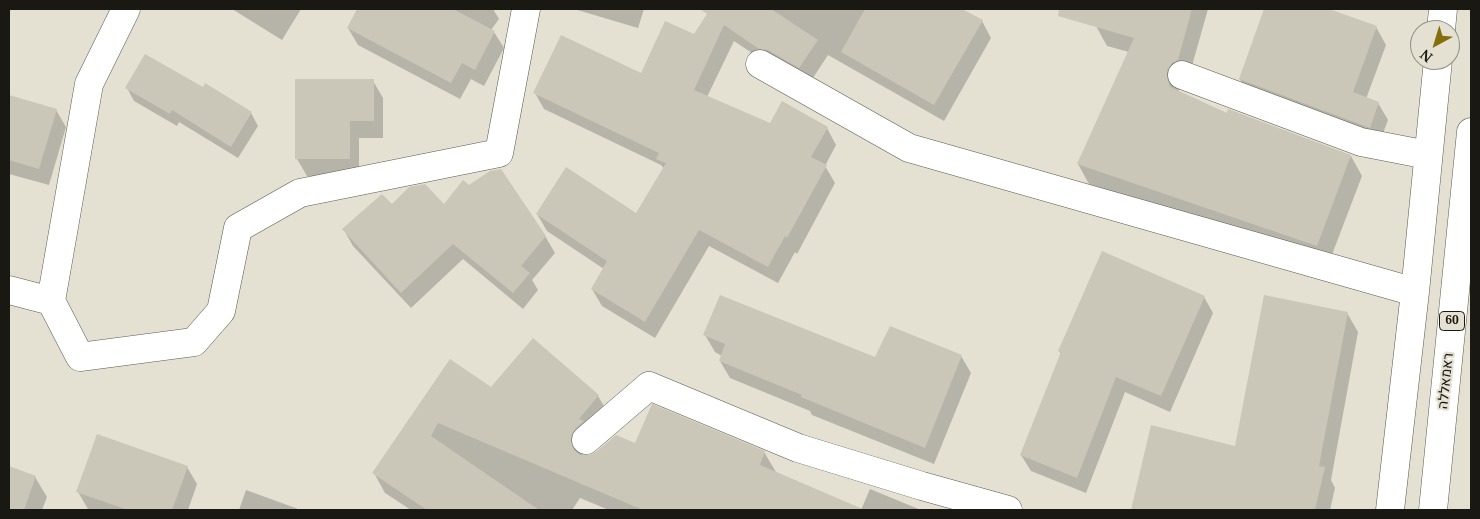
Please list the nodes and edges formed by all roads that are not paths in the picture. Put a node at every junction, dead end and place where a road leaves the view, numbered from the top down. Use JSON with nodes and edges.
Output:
{"nodes":[{"id":1,"x":126,"y":9,"type":"edge"},
{"id":2,"x":526,"y":9,"type":"edge"},
{"id":3,"x":760,"y":64,"type":"dead end"},
{"id":4,"x":1437,"y":70,"type":"edge"},
{"id":5,"x":1182,"y":75,"type":"dead end"},
{"id":6,"x":1471,"y":132,"type":"edge"},
{"id":7,"x":1428,"y":155,"type":"junction"},
{"id":8,"x":9,"y":290,"type":"edge"},
{"id":9,"x":1414,"y":292,"type":"junction"},
{"id":10,"x":51,"y":301,"type":"junction"},
{"id":11,"x":586,"y":440,"type":"dead end"},
{"id":12,"x":1008,"y":510,"type":"edge"},
{"id":13,"x":1390,"y":510,"type":"edge"},
{"id":14,"x":1433,"y":510,"type":"edge"}],
"edges":[{"from":1,"to":10,"type":"main road"},
{"from":2,"to":10,"type":"main road"},
{"from":3,"to":9,"type":"main road"},
{"from":4,"to":7,"type":"main road"},
{"from":5,"to":7,"type":"main road"},
{"from":6,"to":14,"type":"main road","name":"ראמאללה","number":"60"},
{"from":7,"to":9,"type":"main road"},
{"from":8,"to":10,"type":"main road"},
{"from":9,"to":13,"type":"main road"},
{"from":11,"to":12,"type":"main road"}]}
